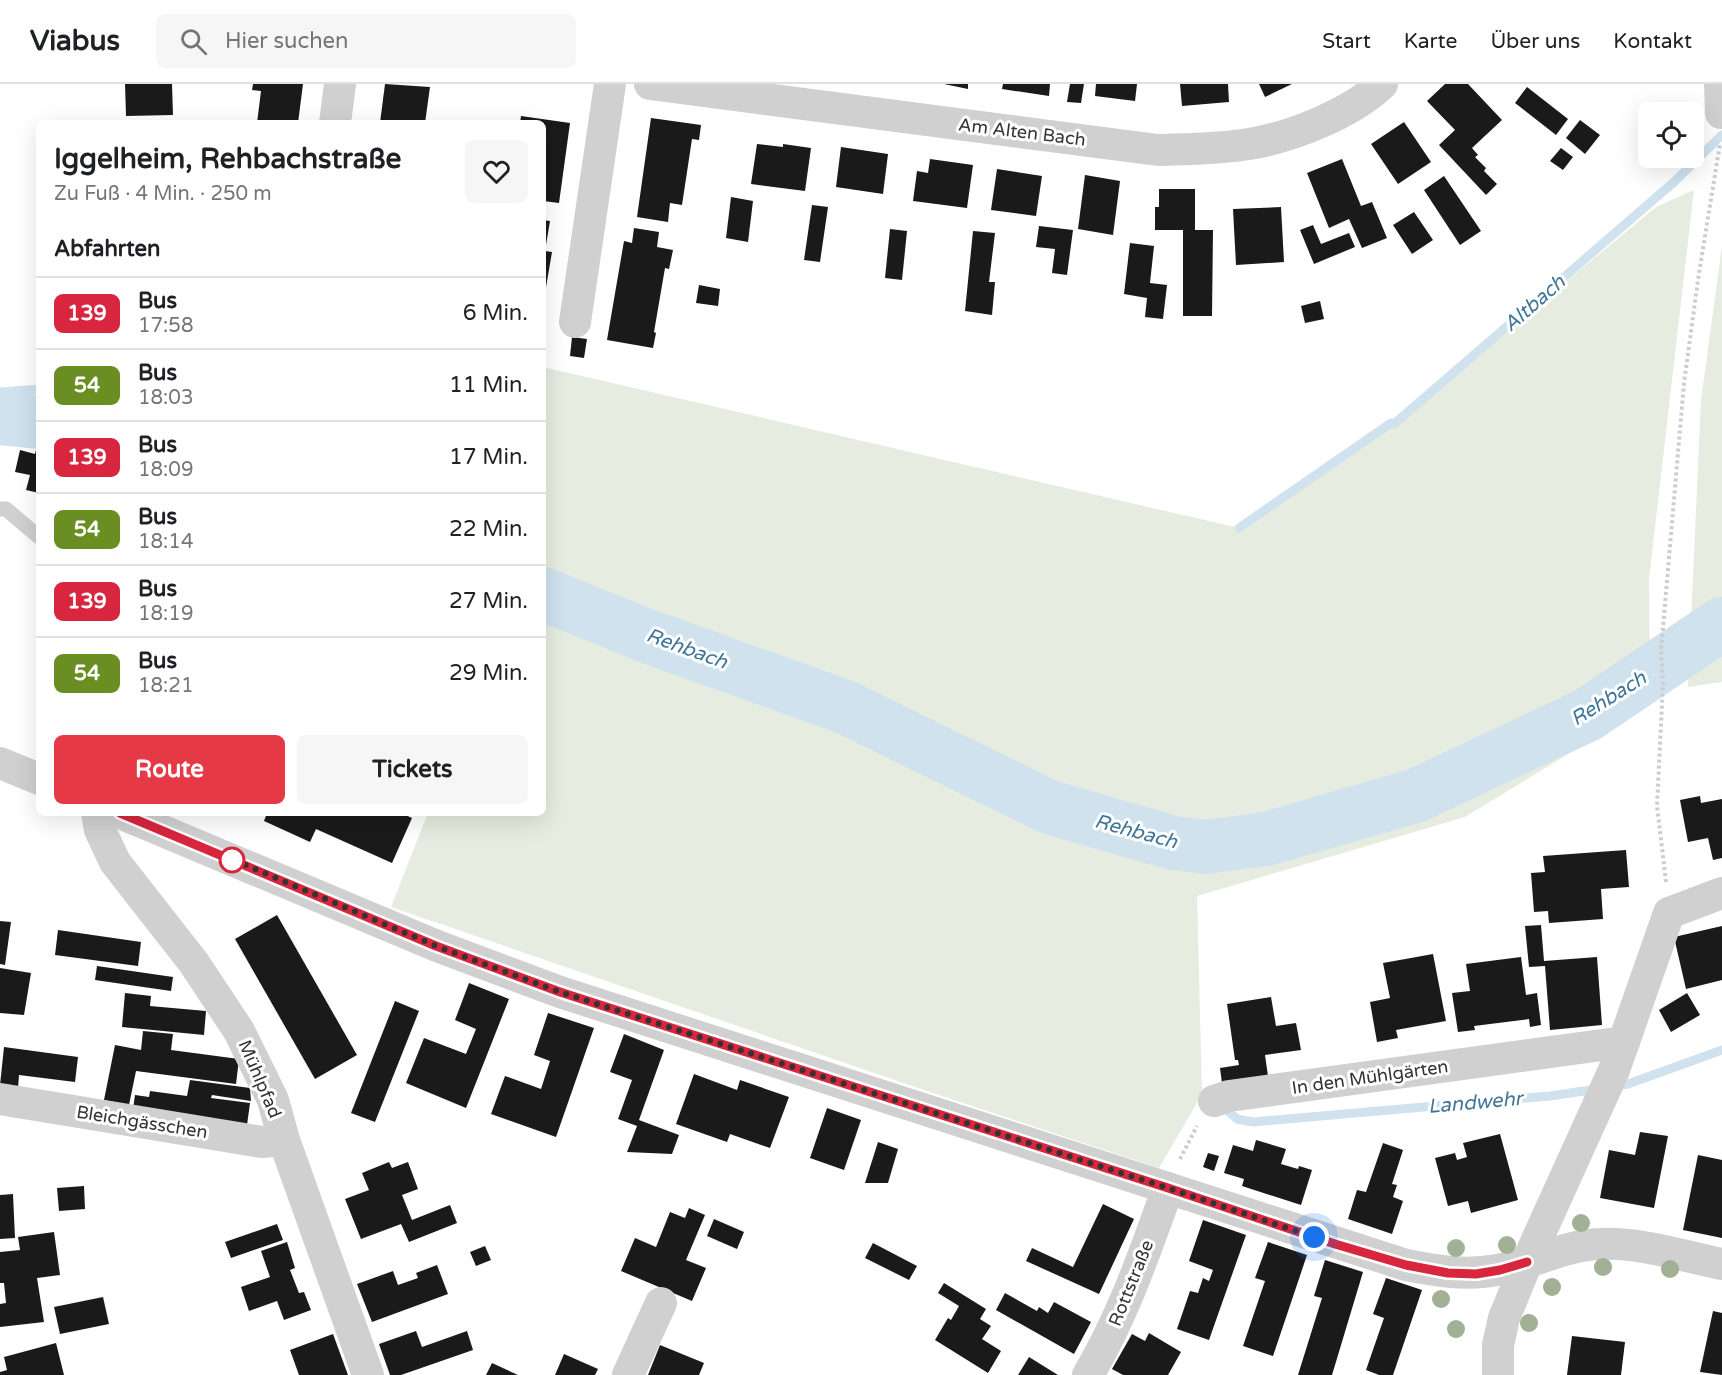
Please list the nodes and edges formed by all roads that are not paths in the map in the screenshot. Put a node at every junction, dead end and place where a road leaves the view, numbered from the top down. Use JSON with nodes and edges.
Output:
{"nodes":[{"id":1,"x":340,"y":84,"type":"edge"},
{"id":2,"x":610,"y":84,"type":"edge"},
{"id":3,"x":650,"y":84,"type":"edge"},
{"id":4,"x":1382,"y":84,"type":"edge"},
{"id":5,"x":1720,"y":84,"type":"edge"},
{"id":6,"x":717,"y":88,"type":"edge"},
{"id":7,"x":1721,"y":113,"type":"edge"},
{"id":8,"x":335,"y":120,"type":"edge"},
{"id":9,"x":575,"y":322,"type":"dead end"},
{"id":10,"x":0,"y":509,"type":"edge"},
{"id":11,"x":36,"y":534,"type":"edge"},
{"id":12,"x":0,"y":763,"type":"edge"},
{"id":13,"x":36,"y":778,"type":"edge"},
{"id":14,"x":98,"y":816,"type":"edge"},
{"id":15,"x":127,"y":816,"type":"edge"},
{"id":16,"x":1722,"y":893,"type":"edge"},
{"id":17,"x":1613,"y":1069,"type":"junction"},
{"id":18,"x":0,"y":1099,"type":"edge"},
{"id":19,"x":1214,"y":1101,"type":"road end"},
{"id":20,"x":284,"y":1140,"type":"junction"},
{"id":21,"x":1168,"y":1188,"type":"junction"},
{"id":22,"x":1527,"y":1262,"type":"junction"},
{"id":23,"x":1722,"y":1264,"type":"edge"},
{"id":24,"x":661,"y":1303,"type":"dead end"},
{"id":25,"x":368,"y":1375,"type":"edge"},
{"id":26,"x":628,"y":1375,"type":"edge"},
{"id":27,"x":1088,"y":1375,"type":"edge"},
{"id":28,"x":1498,"y":1375,"type":"edge"}],
"edges":[{"from":1,"to":8,"type":"street"},
{"from":2,"to":9,"type":"street"},
{"from":3,"to":6,"type":"street","name":"Am Alten Bach"},
{"from":4,"to":6,"type":"street","name":"Am Alten Bach"},
{"from":5,"to":7,"type":"street"},
{"from":10,"to":11,"type":"lane"},
{"from":12,"to":13,"type":"street"},
{"from":14,"to":20,"type":"street","name":"Mühlpfad"},
{"from":15,"to":21,"type":"street"},
{"from":16,"to":17,"type":"street"},
{"from":17,"to":19,"type":"street","name":"In den Mühlgärten"},
{"from":17,"to":22,"type":"street"},
{"from":18,"to":20,"type":"street","name":"Bleichgässchen"},
{"from":20,"to":25,"type":"street","name":"Mühlpfad"},
{"from":21,"to":22,"type":"street"},
{"from":21,"to":27,"type":"street","name":"Rottstraße"},
{"from":22,"to":23,"type":"street"},
{"from":22,"to":28,"type":"street"},
{"from":24,"to":26,"type":"street"}]}
